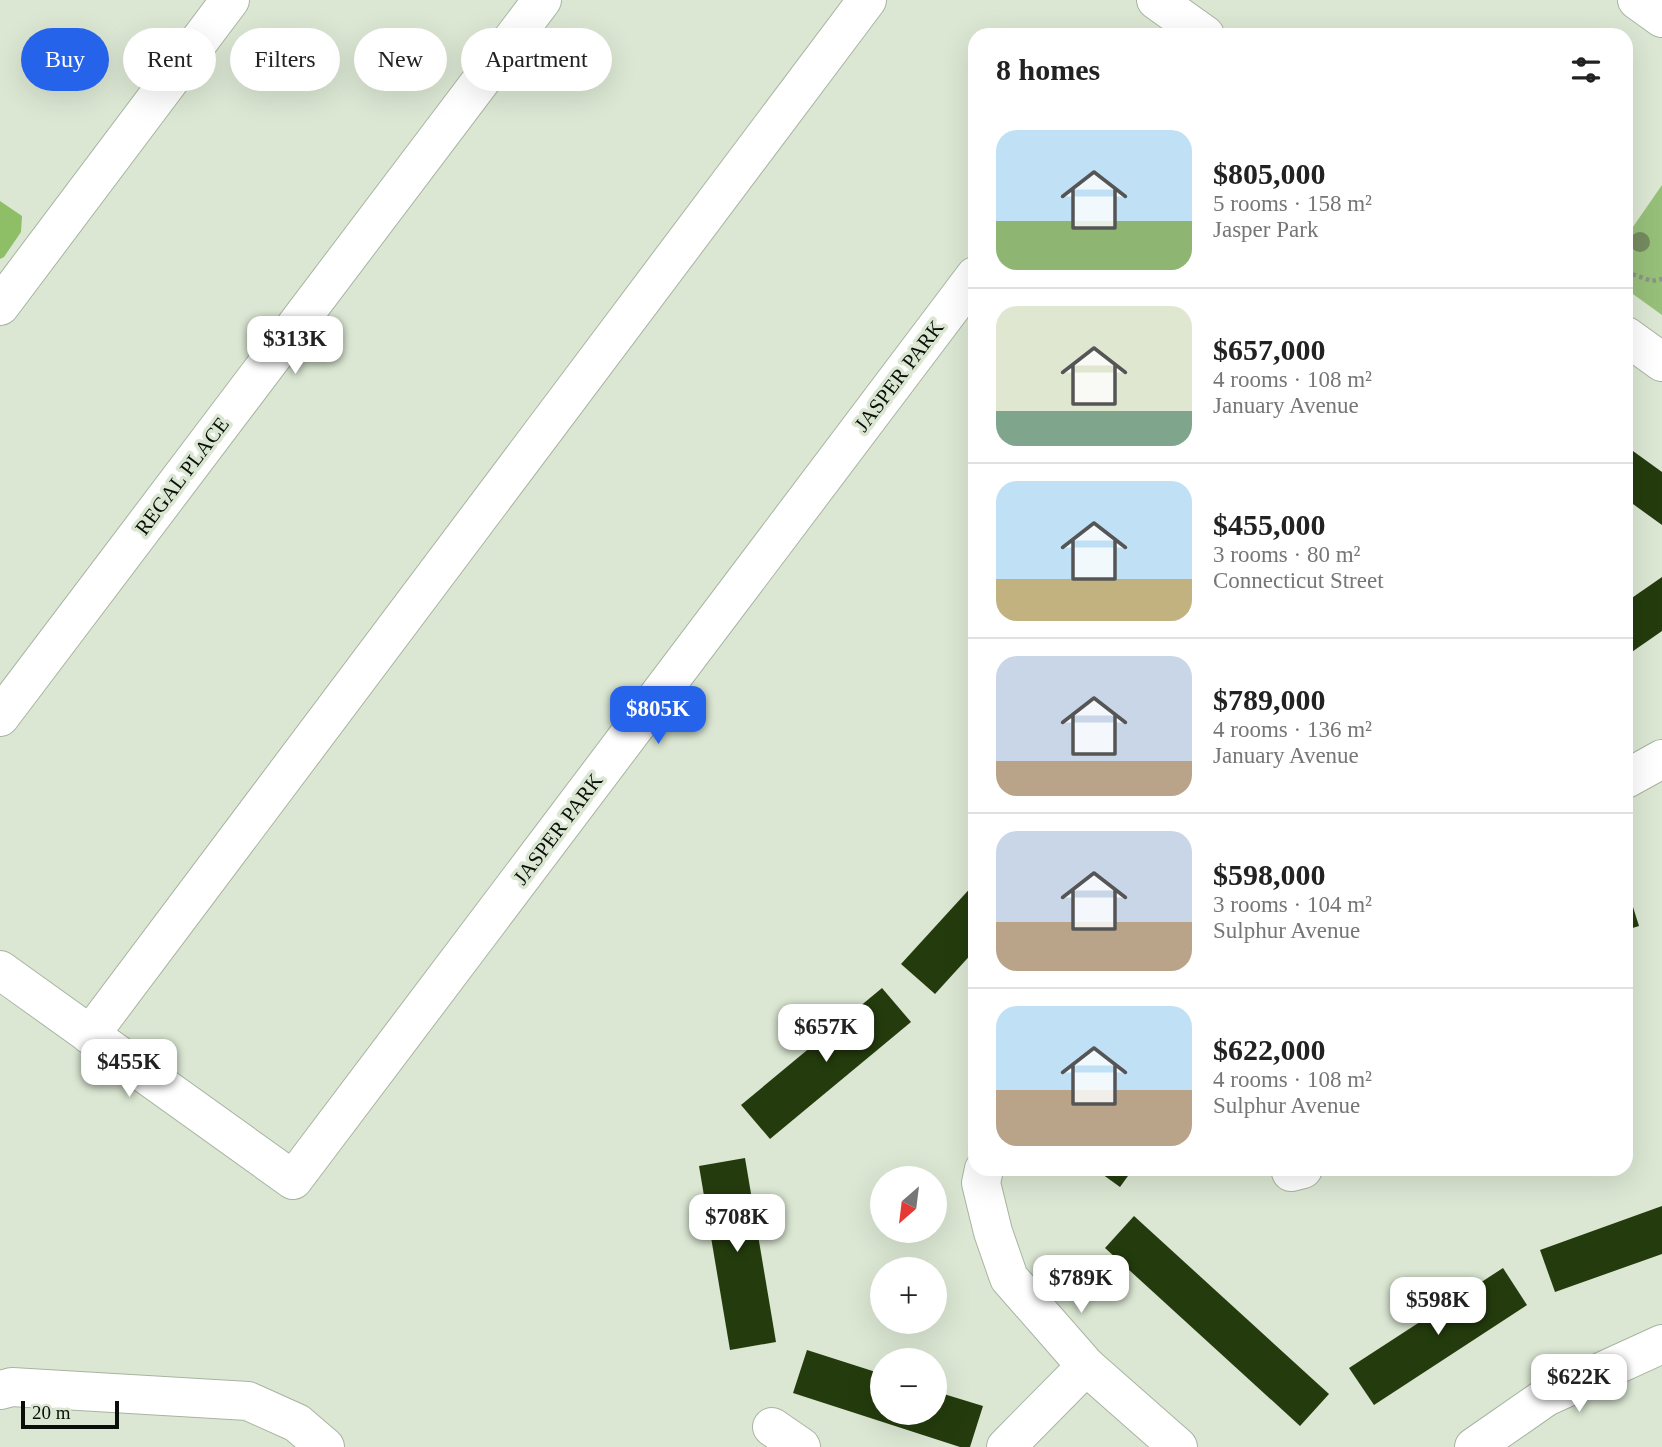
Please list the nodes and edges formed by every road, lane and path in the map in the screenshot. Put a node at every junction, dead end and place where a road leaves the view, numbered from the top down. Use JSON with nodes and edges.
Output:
{"nodes":[{"id":1,"x":230,"y":0,"type":"edge"},
{"id":2,"x":542,"y":0,"type":"edge"},
{"id":3,"x":867,"y":0,"type":"edge"},
{"id":4,"x":1637,"y":0,"type":"edge"},
{"id":5,"x":1162,"y":16,"type":"edge"},
{"id":6,"x":1662,"y":18,"type":"edge"},
{"id":7,"x":1189,"y":28,"type":"edge"},
{"id":8,"x":1633,"y":274,"type":"edge"},
{"id":9,"x":1662,"y":279,"type":"edge"},
{"id":10,"x":968,"y":285,"type":"edge"},
{"id":11,"x":0,"y":306,"type":"edge"},
{"id":12,"x":1633,"y":341,"type":"edge"},
{"id":13,"x":1662,"y":362,"type":"edge"},
{"id":14,"x":0,"y":717,"type":"edge"},
{"id":15,"x":1662,"y":759,"type":"edge"},
{"id":16,"x":1633,"y":775,"type":"edge"},
{"id":17,"x":0,"y":970,"type":"edge"},
{"id":18,"x":90,"y":1035,"type":"junction"},
{"id":19,"x":982,"y":1176,"type":"edge"},
{"id":20,"x":1662,"y":1344,"type":"edge"},
{"id":21,"x":1086,"y":1366,"type":"junction"},
{"id":22,"x":0,"y":1390,"type":"edge"},
{"id":23,"x":325,"y":1447,"type":"edge"},
{"id":24,"x":1006,"y":1447,"type":"edge"},
{"id":25,"x":1178,"y":1447,"type":"edge"},
{"id":26,"x":1475,"y":1447,"type":"edge"}],
"edges":[{"from":1,"to":11,"type":"street"},
{"from":2,"to":14,"type":"street","name":"REGAL PLACE"},
{"from":3,"to":18,"type":"street"},
{"from":4,"to":6,"type":"street"},
{"from":5,"to":7,"type":"street"},
{"from":8,"to":9,"type":"path"},
{"from":10,"to":18,"type":"street","name":"JASPER PARK"},
{"from":12,"to":13,"type":"street"},
{"from":15,"to":16,"type":"street"},
{"from":17,"to":18,"type":"street"},
{"from":19,"to":21,"type":"street"},
{"from":20,"to":26,"type":"street"},
{"from":21,"to":24,"type":"street"},
{"from":21,"to":25,"type":"street"},
{"from":22,"to":23,"type":"street"}]}
